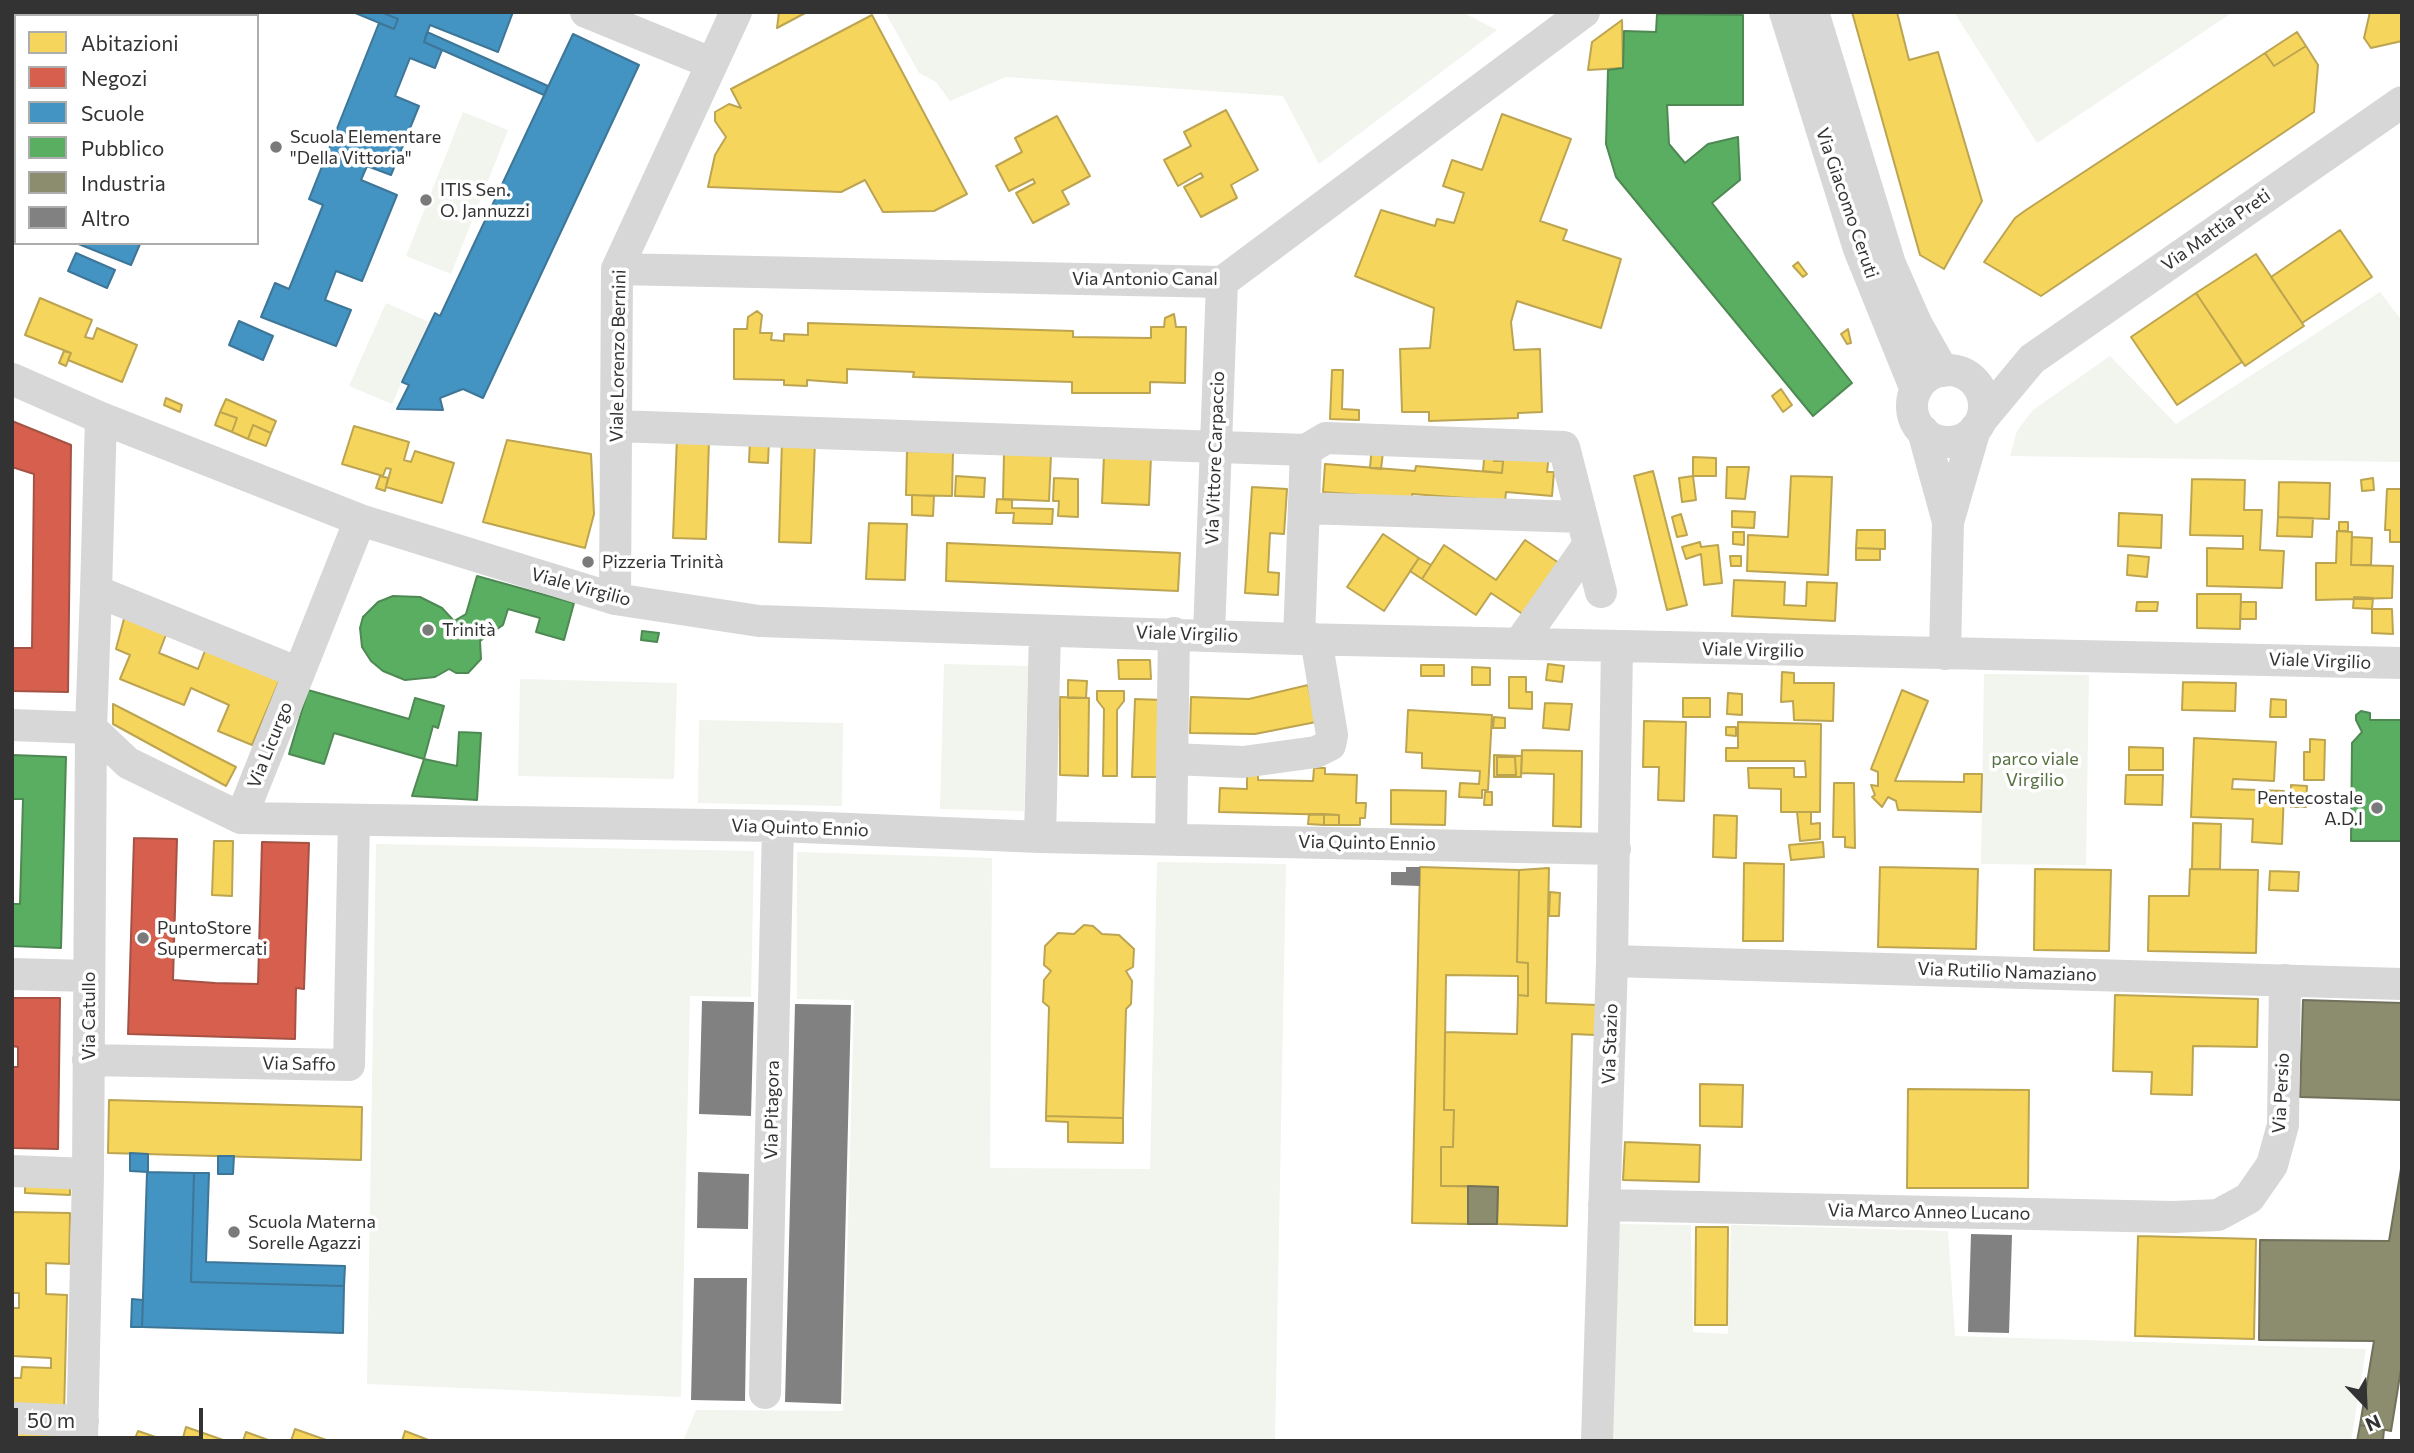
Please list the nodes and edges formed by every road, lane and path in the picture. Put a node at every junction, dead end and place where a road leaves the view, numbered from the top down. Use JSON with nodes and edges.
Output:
{"nodes":[{"id":1,"x":586,"y":12,"type":"edge"},
{"id":2,"x":736,"y":12,"type":"edge"},
{"id":3,"x":1584,"y":12,"type":"edge"},
{"id":4,"x":1785,"y":12,"type":"edge"},
{"id":5,"x":1813,"y":12,"type":"edge"},
{"id":6,"x":712,"y":63,"type":"junction"},
{"id":7,"x":2402,"y":102,"type":"edge"},
{"id":8,"x":617,"y":269,"type":"junction"},
{"id":9,"x":1222,"y":282,"type":"junction"},
{"id":10,"x":2032,"y":359,"type":"junction"},
{"id":11,"x":1955,"y":373,"type":"junction"},
{"id":12,"x":12,"y":379,"type":"edge"},
{"id":13,"x":1916,"y":390,"type":"junction"},
{"id":14,"x":101,"y":418,"type":"junction"},
{"id":15,"x":1978,"y":424,"type":"junction"},
{"id":16,"x":616,"y":426,"type":"junction"},
{"id":17,"x":1923,"y":431,"type":"junction"},
{"id":18,"x":1216,"y":447,"type":"junction"},
{"id":19,"x":1306,"y":450,"type":"junction"},
{"id":20,"x":1304,"y":508,"type":"junction"},
{"id":21,"x":359,"y":520,"type":"junction"},
{"id":22,"x":1948,"y":522,"type":"junction"},
{"id":23,"x":1585,"y":531,"type":"junction"},
{"id":24,"x":96,"y":591,"type":"junction"},
{"id":25,"x":1601,"y":592,"type":"dead end"},
{"id":26,"x":615,"y":599,"type":"junction"},
{"id":27,"x":1045,"y":631,"type":"junction"},
{"id":28,"x":1174,"y":633,"type":"junction"},
{"id":29,"x":1209,"y":634,"type":"junction"},
{"id":30,"x":1308,"y":639,"type":"junction"},
{"id":31,"x":1519,"y":644,"type":"junction"},
{"id":32,"x":1617,"y":647,"type":"junction"},
{"id":33,"x":1945,"y":654,"type":"junction"},
{"id":34,"x":2402,"y":663,"type":"edge"},
{"id":35,"x":299,"y":673,"type":"junction"},
{"id":36,"x":12,"y":725,"type":"edge"},
{"id":37,"x":91,"y":728,"type":"junction"},
{"id":38,"x":1172,"y":758,"type":"junction"},
{"id":39,"x":241,"y":818,"type":"junction"},
{"id":40,"x":354,"y":820,"type":"junction"},
{"id":41,"x":778,"y":826,"type":"junction"},
{"id":42,"x":1040,"y":836,"type":"junction"},
{"id":43,"x":1171,"y":839,"type":"junction"},
{"id":44,"x":1615,"y":849,"type":"junction"},
{"id":45,"x":1612,"y":961,"type":"junction"},
{"id":46,"x":12,"y":974,"type":"edge"},
{"id":47,"x":89,"y":976,"type":"junction"},
{"id":48,"x":2285,"y":980,"type":"junction"},
{"id":49,"x":2402,"y":984,"type":"edge"},
{"id":50,"x":88,"y":1060,"type":"junction"},
{"id":51,"x":12,"y":1171,"type":"edge"},
{"id":52,"x":88,"y":1174,"type":"junction"},
{"id":53,"x":2249,"y":1198,"type":"joint"},
{"id":54,"x":1604,"y":1205,"type":"junction"},
{"id":55,"x":765,"y":1393,"type":"dead end"},
{"id":56,"x":12,"y":1418,"type":"edge"},
{"id":57,"x":82,"y":1431,"type":"edge"},
{"id":58,"x":1597,"y":1441,"type":"edge"}],
"edges":[{"from":1,"to":6,"type":"street"},
{"from":2,"to":6,"type":"street","name":"Viale Lorenzo Bernini"},
{"from":3,"to":9,"type":"street","name":"Via Antonio Canal"},
{"from":4,"to":13,"type":"street","name":"Via Giacomo Ceruti"},
{"from":5,"to":11,"type":"street","name":"Via Giacomo Ceruti"},
{"from":6,"to":8,"type":"street","name":"Viale Lorenzo Bernini"},
{"from":7,"to":10,"type":"street","name":"Via Mattia Preti"},
{"from":8,"to":9,"type":"street","name":"Via Antonio Canal"},
{"from":8,"to":16,"type":"street","name":"Viale Lorenzo Bernini"},
{"from":9,"to":18,"type":"street","name":"Via Vittore Carpaccio"},
{"from":10,"to":11,"type":"street","name":"Via Mattia Preti"},
{"from":10,"to":15,"type":"street","name":"Via Mattia Preti"},
{"from":11,"to":13,"type":"street"},
{"from":11,"to":15,"type":"street"},
{"from":12,"to":14,"type":"street","name":"Viale Virgilio"},
{"from":13,"to":17,"type":"street"},
{"from":14,"to":21,"type":"street","name":"Viale Virgilio"},
{"from":14,"to":24,"type":"street","name":"Via Catullo"},
{"from":15,"to":17,"type":"street"},
{"from":15,"to":22,"type":"street"},
{"from":16,"to":18,"type":"street"},
{"from":16,"to":26,"type":"street","name":"Viale Lorenzo Bernini"},
{"from":17,"to":22,"type":"street"},
{"from":18,"to":19,"type":"street"},
{"from":18,"to":29,"type":"street","name":"Via Vittore Carpaccio"},
{"from":19,"to":20,"type":"street"},
{"from":19,"to":23,"type":"street"},
{"from":20,"to":23,"type":"street"},
{"from":20,"to":30,"type":"street"},
{"from":21,"to":26,"type":"street","name":"Viale Virgilio"},
{"from":21,"to":35,"type":"street","name":"Via Licurgo"},
{"from":22,"to":33,"type":"street"},
{"from":23,"to":25,"type":"street"},
{"from":23,"to":31,"type":"street"},
{"from":24,"to":35,"type":"street"},
{"from":24,"to":37,"type":"street","name":"Via Catullo"},
{"from":26,"to":27,"type":"street","name":"Viale Virgilio"},
{"from":27,"to":28,"type":"street","name":"Viale Virgilio"},
{"from":27,"to":42,"type":"street"},
{"from":28,"to":29,"type":"street","name":"Viale Virgilio"},
{"from":28,"to":38,"type":"street"},
{"from":29,"to":30,"type":"street","name":"Viale Virgilio"},
{"from":30,"to":31,"type":"street","name":"Viale Virgilio"},
{"from":30,"to":38,"type":"street"},
{"from":31,"to":32,"type":"street","name":"Viale Virgilio"},
{"from":32,"to":33,"type":"street","name":"Viale Virgilio"},
{"from":32,"to":44,"type":"street","name":"Via Stazio"},
{"from":33,"to":34,"type":"street","name":"Viale Virgilio"},
{"from":35,"to":39,"type":"street","name":"Via Licurgo"},
{"from":36,"to":37,"type":"street"},
{"from":37,"to":39,"type":"street","name":"Via Quinto Ennio"},
{"from":37,"to":47,"type":"street","name":"Via Catullo"},
{"from":38,"to":43,"type":"street"},
{"from":39,"to":40,"type":"street","name":"Via Quinto Ennio"},
{"from":40,"to":41,"type":"street","name":"Via Quinto Ennio"},
{"from":40,"to":50,"type":"street","name":"Via Saffo"},
{"from":41,"to":42,"type":"street","name":"Via Quinto Ennio"},
{"from":41,"to":55,"type":"street","name":"Via Pitagora"},
{"from":42,"to":43,"type":"street","name":"Via Quinto Ennio"},
{"from":43,"to":44,"type":"street","name":"Via Quinto Ennio"},
{"from":44,"to":45,"type":"street","name":"Via Stazio"},
{"from":45,"to":48,"type":"street","name":"Via Rutilio Namaziano"},
{"from":45,"to":54,"type":"street","name":"Via Stazio"},
{"from":46,"to":47,"type":"street"},
{"from":47,"to":50,"type":"street","name":"Via Catullo"},
{"from":48,"to":49,"type":"street","name":"Via Rutilio Namaziano"},
{"from":48,"to":53,"type":"street","name":"Via Persio"},
{"from":50,"to":52,"type":"street","name":"Via Catullo"},
{"from":51,"to":52,"type":"street"},
{"from":52,"to":57,"type":"street","name":"Via Catullo"},
{"from":53,"to":54,"type":"street","name":"Via Marco Anneo Lucano"},
{"from":54,"to":58,"type":"street","name":"Via Stazio"},
{"from":56,"to":57,"type":"street"}]}
